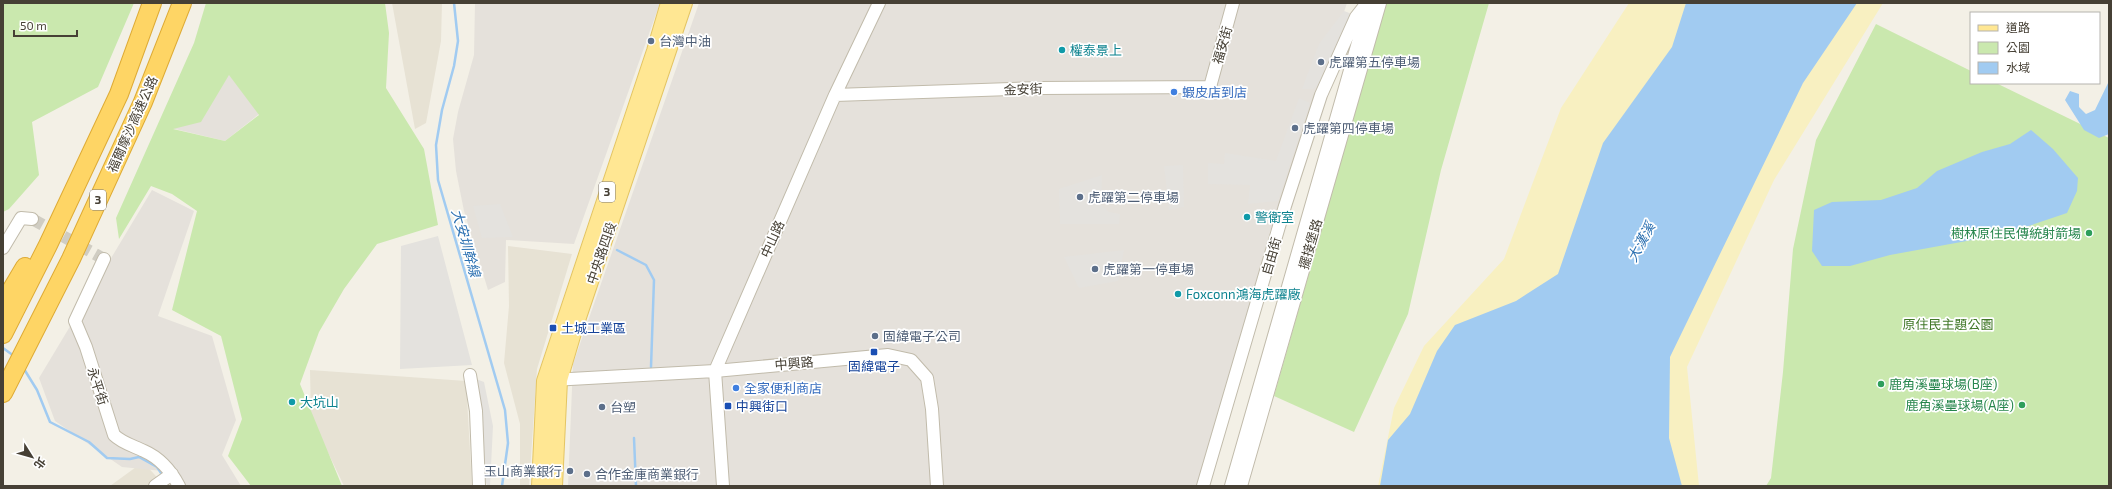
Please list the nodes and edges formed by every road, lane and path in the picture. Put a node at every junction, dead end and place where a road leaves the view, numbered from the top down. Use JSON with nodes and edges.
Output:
{"nodes":[{"id":1,"x":152,"y":3,"type":"edge"},
{"id":2,"x":182,"y":3,"type":"edge"},
{"id":3,"x":669,"y":3,"type":"edge"},
{"id":4,"x":684,"y":3,"type":"edge"},
{"id":5,"x":879,"y":3,"type":"edge"},
{"id":6,"x":1233,"y":3,"type":"edge"},
{"id":7,"x":1368,"y":3,"type":"edge"},
{"id":8,"x":1380,"y":3,"type":"edge"},
{"id":9,"x":1210,"y":87,"type":"joint"},
{"id":10,"x":119,"y":94,"type":"junction"},
{"id":11,"x":835,"y":95,"type":"junction"},
{"id":12,"x":32,"y":219,"type":"dead end"},
{"id":13,"x":3,"y":248,"type":"edge"},
{"id":14,"x":104,"y":259,"type":"dead end"},
{"id":15,"x":3,"y":304,"type":"edge"},
{"id":16,"x":3,"y":334,"type":"edge"},
{"id":17,"x":715,"y":371,"type":"junction"},
{"id":18,"x":470,"y":376,"type":"dead end"},
{"id":19,"x":552,"y":380,"type":"junction"},
{"id":20,"x":3,"y":393,"type":"edge"},
{"id":21,"x":172,"y":474,"type":"junction"},
{"id":22,"x":155,"y":486,"type":"edge"},
{"id":23,"x":179,"y":486,"type":"edge"},
{"id":24,"x":479,"y":486,"type":"edge"},
{"id":25,"x":540,"y":486,"type":"edge"},
{"id":26,"x":554,"y":486,"type":"edge"},
{"id":27,"x":723,"y":486,"type":"edge"},
{"id":28,"x":937,"y":486,"type":"edge"},
{"id":29,"x":1203,"y":486,"type":"edge"},
{"id":30,"x":1231,"y":486,"type":"edge"},
{"id":31,"x":1241,"y":486,"type":"edge"}],
"edges":[{"from":1,"to":10,"type":"highway","name":"福爾摩沙高速公路","number":"3"},
{"from":2,"to":20,"type":"highway","name":"福爾摩沙高速公路","number":"3"},
{"from":3,"to":19,"type":"main road","name":"中央路四段","number":"3"},
{"from":4,"to":19,"type":"main road","name":"中央路四段","number":"3"},
{"from":5,"to":11,"type":"street","name":"中山路"},
{"from":6,"to":9,"type":"street","name":"福安街"},
{"from":7,"to":29,"type":"street","name":"自由街"},
{"from":7,"to":30,"type":"street","name":"擺接堡路"},
{"from":8,"to":31,"type":"street","name":"擺接堡路"},
{"from":9,"to":11,"type":"street","name":"金安街"},
{"from":10,"to":15,"type":"highway"},
{"from":10,"to":16,"type":"highway","name":"福爾摩沙高速公路","number":"3"},
{"from":11,"to":17,"type":"street","name":"中山路"},
{"from":12,"to":13,"type":"street"},
{"from":14,"to":21,"type":"street","name":"永平街"},
{"from":17,"to":19,"type":"street","name":"中興路"},
{"from":17,"to":27,"type":"street","name":"中山路"},
{"from":17,"to":28,"type":"street","name":"中興路"},
{"from":18,"to":24,"type":"street"},
{"from":19,"to":25,"type":"main road","name":"中央路四段","number":"3"},
{"from":19,"to":26,"type":"main road","name":"中央路四段","number":"3"},
{"from":21,"to":22,"type":"street"},
{"from":21,"to":23,"type":"street","name":"永平街"}]}
